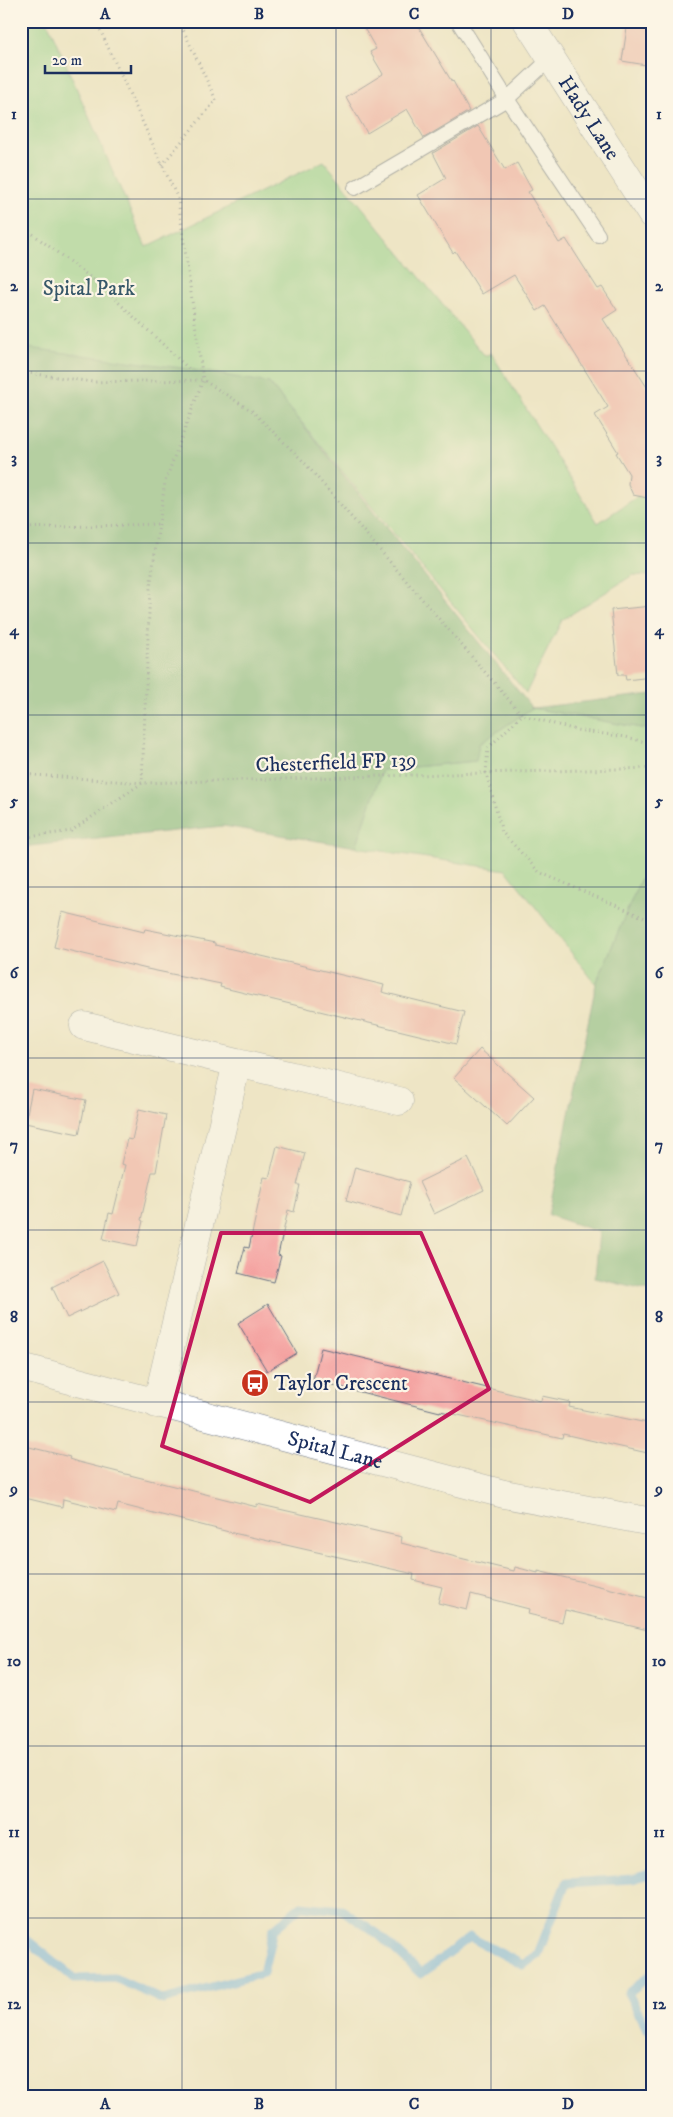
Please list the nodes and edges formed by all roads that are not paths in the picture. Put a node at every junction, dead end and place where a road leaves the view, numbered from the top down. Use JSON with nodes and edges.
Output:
{"nodes":[{"id":1,"x":458,"y":21,"type":"edge"},
{"id":2,"x":527,"y":21,"type":"edge"},
{"id":3,"x":550,"y":58,"type":"junction"},
{"id":4,"x":507,"y":99,"type":"junction"},
{"id":5,"x":355,"y":188,"type":"dead end"},
{"id":6,"x":652,"y":215,"type":"edge"},
{"id":7,"x":598,"y":235,"type":"dead end"},
{"id":8,"x":84,"y":1026,"type":"dead end"},
{"id":9,"x":237,"y":1063,"type":"junction"},
{"id":10,"x":399,"y":1101,"type":"dead end"},
{"id":11,"x":21,"y":1367,"type":"edge"},
{"id":12,"x":157,"y":1404,"type":"junction"},
{"id":13,"x":652,"y":1522,"type":"edge"}],
"edges":[{"from":1,"to":4,"type":"lane"},
{"from":2,"to":3,"type":"street","name":"Hady Lane"},
{"from":3,"to":4,"type":"lane"},
{"from":3,"to":6,"type":"street","name":"Hady Lane"},
{"from":4,"to":5,"type":"lane"},
{"from":4,"to":7,"type":"lane"},
{"from":8,"to":9,"type":"street"},
{"from":9,"to":10,"type":"street"},
{"from":9,"to":12,"type":"street"},
{"from":11,"to":12,"type":"street","name":"Spital Lane"},
{"from":12,"to":13,"type":"street","name":"Spital Lane"}]}
